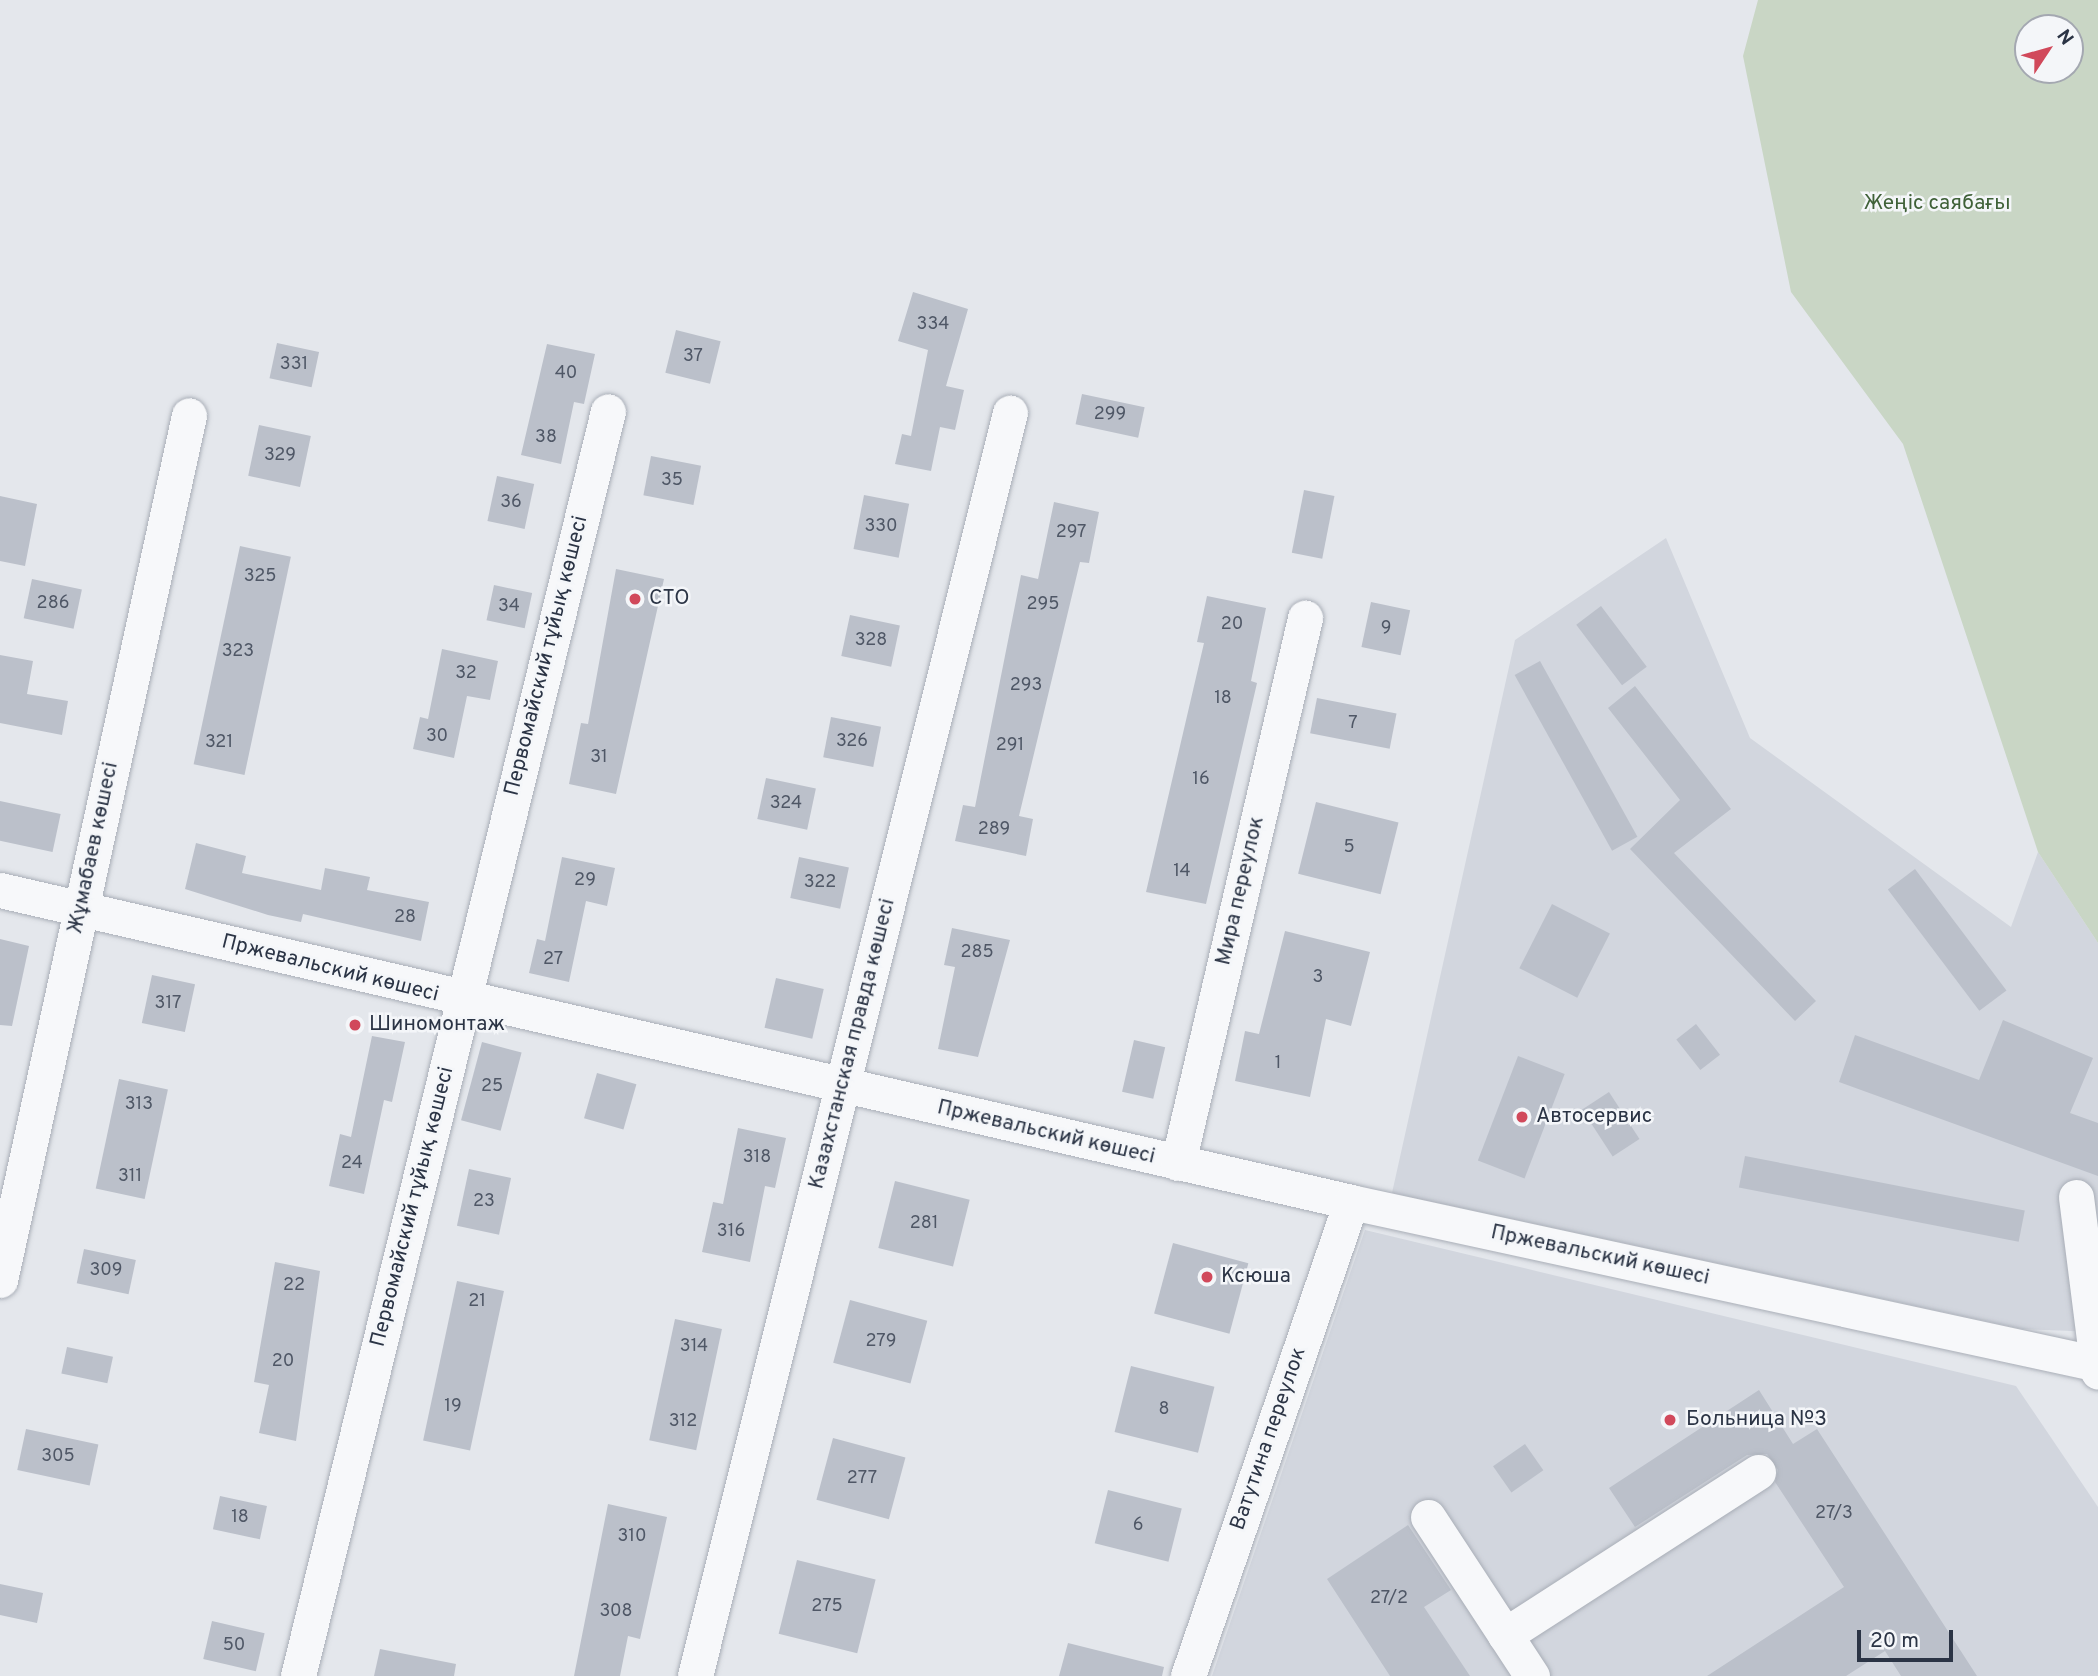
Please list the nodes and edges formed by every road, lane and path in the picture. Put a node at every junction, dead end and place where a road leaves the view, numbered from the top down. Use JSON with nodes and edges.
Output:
{"nodes":[{"id":1,"x":607,"y":411,"type":"dead end"},
{"id":2,"x":1010,"y":413,"type":"dead end"},
{"id":3,"x":189,"y":415,"type":"dead end"},
{"id":4,"x":1305,"y":618,"type":"dead end"},
{"id":5,"x":0,"y":890,"type":"edge"},
{"id":6,"x":80,"y":909,"type":"junction"},
{"id":7,"x":463,"y":1001,"type":"junction"},
{"id":8,"x":842,"y":1087,"type":"junction"},
{"id":9,"x":1178,"y":1163,"type":"junction"},
{"id":10,"x":2076,"y":1198,"type":"dead end"},
{"id":11,"x":1351,"y":1202,"type":"junction"},
{"id":12,"x":0,"y":1280,"type":"edge"},
{"id":13,"x":2097,"y":1366,"type":"edge"},
{"id":14,"x":1758,"y":1472,"type":"dead end"},
{"id":15,"x":1428,"y":1517,"type":"dead end"},
{"id":16,"x":1505,"y":1635,"type":"junction"},
{"id":17,"x":298,"y":1676,"type":"edge"},
{"id":18,"x":695,"y":1676,"type":"edge"},
{"id":19,"x":1188,"y":1676,"type":"edge"},
{"id":20,"x":1532,"y":1676,"type":"edge"}],
"edges":[{"from":1,"to":7,"type":"street","name":"Первомайский тұйық көшесі"},
{"from":2,"to":8,"type":"street","name":"Казахстанская правда көшесі"},
{"from":3,"to":6,"type":"street","name":"Жұмабаев көшесі"},
{"from":4,"to":9,"type":"street","name":"Мира переулок"},
{"from":5,"to":6,"type":"street","name":"Пржевальский көшесі"},
{"from":6,"to":7,"type":"street","name":"Пржевальский көшесі"},
{"from":6,"to":12,"type":"street","name":"Жұмабаев көшесі"},
{"from":7,"to":8,"type":"street","name":"Пржевальский көшесі"},
{"from":7,"to":17,"type":"street","name":"Первомайский тұйық көшесі"},
{"from":8,"to":9,"type":"street","name":"Пржевальский көшесі"},
{"from":8,"to":18,"type":"street","name":"Казахстанская правда көшесі"},
{"from":9,"to":11,"type":"street","name":"Пржевальский көшесі"},
{"from":10,"to":13,"type":"street"},
{"from":11,"to":13,"type":"street","name":"Пржевальский көшесі"},
{"from":11,"to":19,"type":"street","name":"Ватутина переулок"},
{"from":14,"to":16,"type":"street"},
{"from":15,"to":16,"type":"street"},
{"from":16,"to":20,"type":"street"}]}
